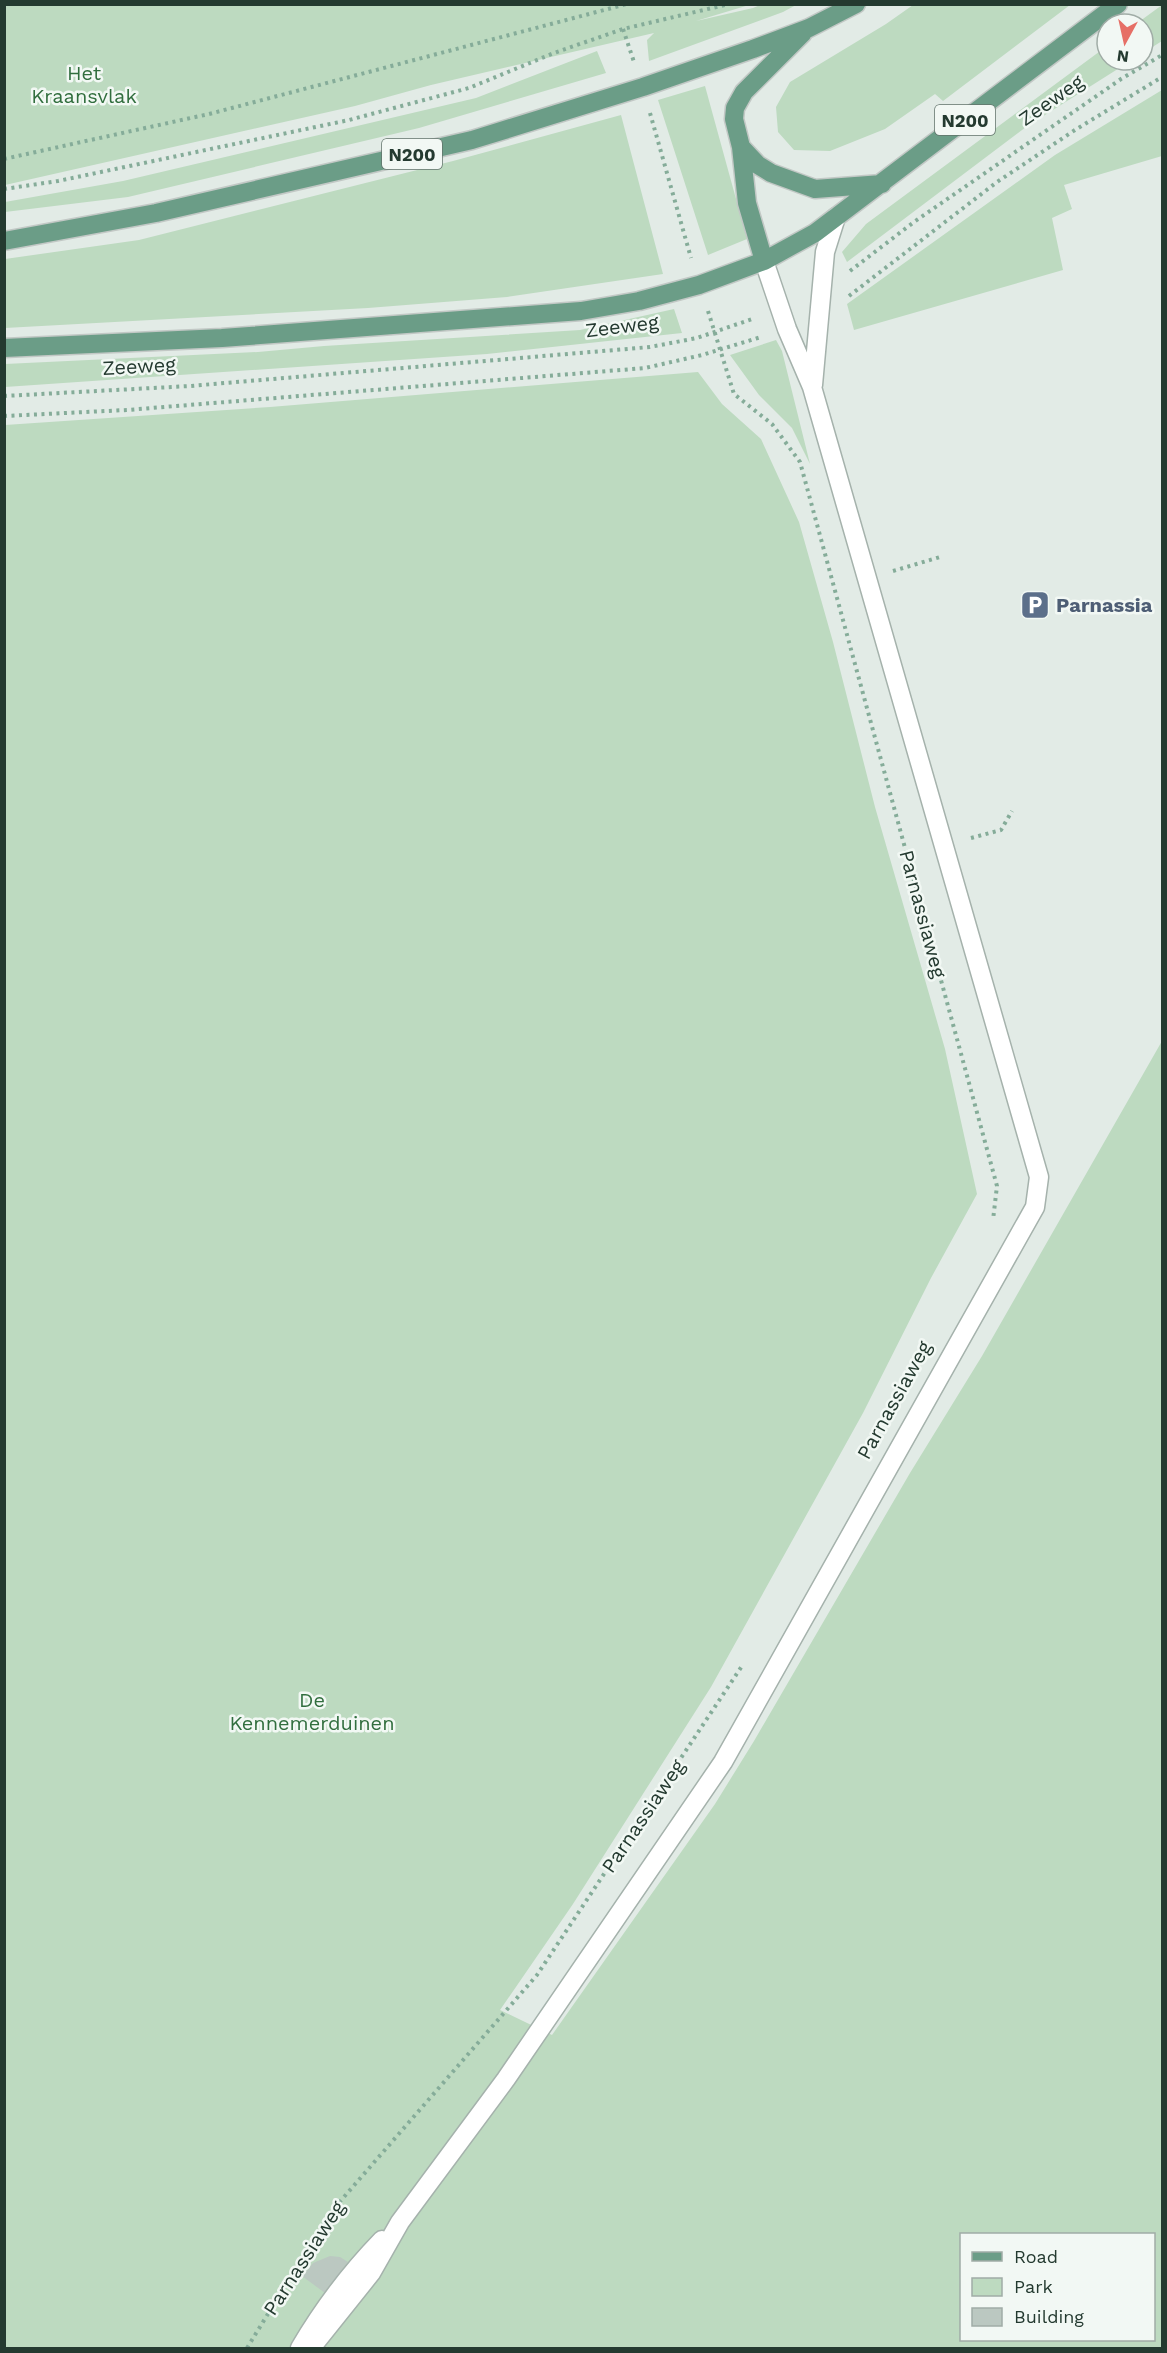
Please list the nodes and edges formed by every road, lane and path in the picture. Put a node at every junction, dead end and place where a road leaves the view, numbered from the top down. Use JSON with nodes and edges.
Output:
{"nodes":[{"id":1,"x":627,"y":4,"type":"edge"},
{"id":2,"x":729,"y":4,"type":"edge"},
{"id":3,"x":856,"y":4,"type":"edge"},
{"id":4,"x":1118,"y":4,"type":"edge"},
{"id":5,"x":809,"y":27,"type":"junction"},
{"id":6,"x":623,"y":29,"type":"junction"},
{"id":7,"x":1162,"y":55,"type":"edge"},
{"id":8,"x":643,"y":87,"type":"junction"},
{"id":9,"x":741,"y":147,"type":"junction"},
{"id":10,"x":4,"y":159,"type":"edge"},
{"id":11,"x":882,"y":184,"type":"junction"},
{"id":12,"x":4,"y":189,"type":"edge"},
{"id":13,"x":836,"y":217,"type":"junction"},
{"id":14,"x":4,"y":241,"type":"edge"},
{"id":15,"x":765,"y":261,"type":"junction"},
{"id":16,"x":699,"y":285,"type":"junction"},
{"id":17,"x":822,"y":291,"type":"junction"},
{"id":18,"x":781,"y":309,"type":"junction"},
{"id":19,"x":715,"y":332,"type":"junction"},
{"id":20,"x":4,"y":348,"type":"edge"},
{"id":21,"x":812,"y":387,"type":"junction"},
{"id":22,"x":4,"y":396,"type":"edge"},
{"id":23,"x":940,"y":557,"type":"dead end"},
{"id":24,"x":890,"y":572,"type":"dead end"},
{"id":25,"x":1012,"y":811,"type":"dead end"},
{"id":26,"x":967,"y":839,"type":"dead end"},
{"id":27,"x":988,"y":1229,"type":"dead end"},
{"id":28,"x":743,"y":1665,"type":"dead end"},
{"id":29,"x":400,"y":2222,"type":"junction"},
{"id":30,"x":247,"y":2349,"type":"edge"},
{"id":31,"x":300,"y":2349,"type":"edge"},
{"id":32,"x":311,"y":2349,"type":"edge"}],
"edges":[{"from":1,"to":10,"type":"path"},
{"from":2,"to":6,"type":"path"},
{"from":3,"to":5,"type":"main road","number":"N200"},
{"from":4,"to":11,"type":"main road","name":"Zeeweg","number":"N200"},
{"from":5,"to":8,"type":"main road","number":"N200"},
{"from":5,"to":9,"type":"main road","number":"N200"},
{"from":6,"to":8,"type":"path","name":"Parnassiaweg"},
{"from":6,"to":12,"type":"path"},
{"from":7,"to":17,"type":"path","name":"Zeeweg"},
{"from":8,"to":14,"type":"main road","number":"N200"},
{"from":8,"to":16,"type":"path","name":"Parnassiaweg"},
{"from":9,"to":11,"type":"main road"},
{"from":9,"to":15,"type":"main road","number":"N200"},
{"from":11,"to":13,"type":"main road","name":"Zeeweg","number":"N200"},
{"from":13,"to":15,"type":"main road","name":"Zeeweg","number":"N200"},
{"from":13,"to":17,"type":"street","name":"Parnassiaweg"},
{"from":15,"to":16,"type":"main road","name":"Zeeweg","number":"N200"},
{"from":15,"to":18,"type":"street","name":"Parnassiaweg"},
{"from":16,"to":19,"type":"path","name":"Parnassiaweg"},
{"from":16,"to":20,"type":"main road","name":"Zeeweg","number":"N200"},
{"from":17,"to":21,"type":"street","name":"Parnassiaweg"},
{"from":18,"to":19,"type":"path","name":"Zeeweg"},
{"from":18,"to":21,"type":"street","name":"Parnassiaweg"},
{"from":19,"to":22,"type":"path","name":"Zeeweg"},
{"from":19,"to":27,"type":"path","name":"Parnassiaweg"},
{"from":21,"to":29,"type":"street","name":"Parnassiaweg"},
{"from":23,"to":24,"type":"path"},
{"from":25,"to":26,"type":"path"},
{"from":28,"to":30,"type":"path","name":"Parnassiaweg"},
{"from":29,"to":31,"type":"street","name":"Parnassiaweg"},
{"from":29,"to":32,"type":"street","name":"Parnassiaweg"}]}
